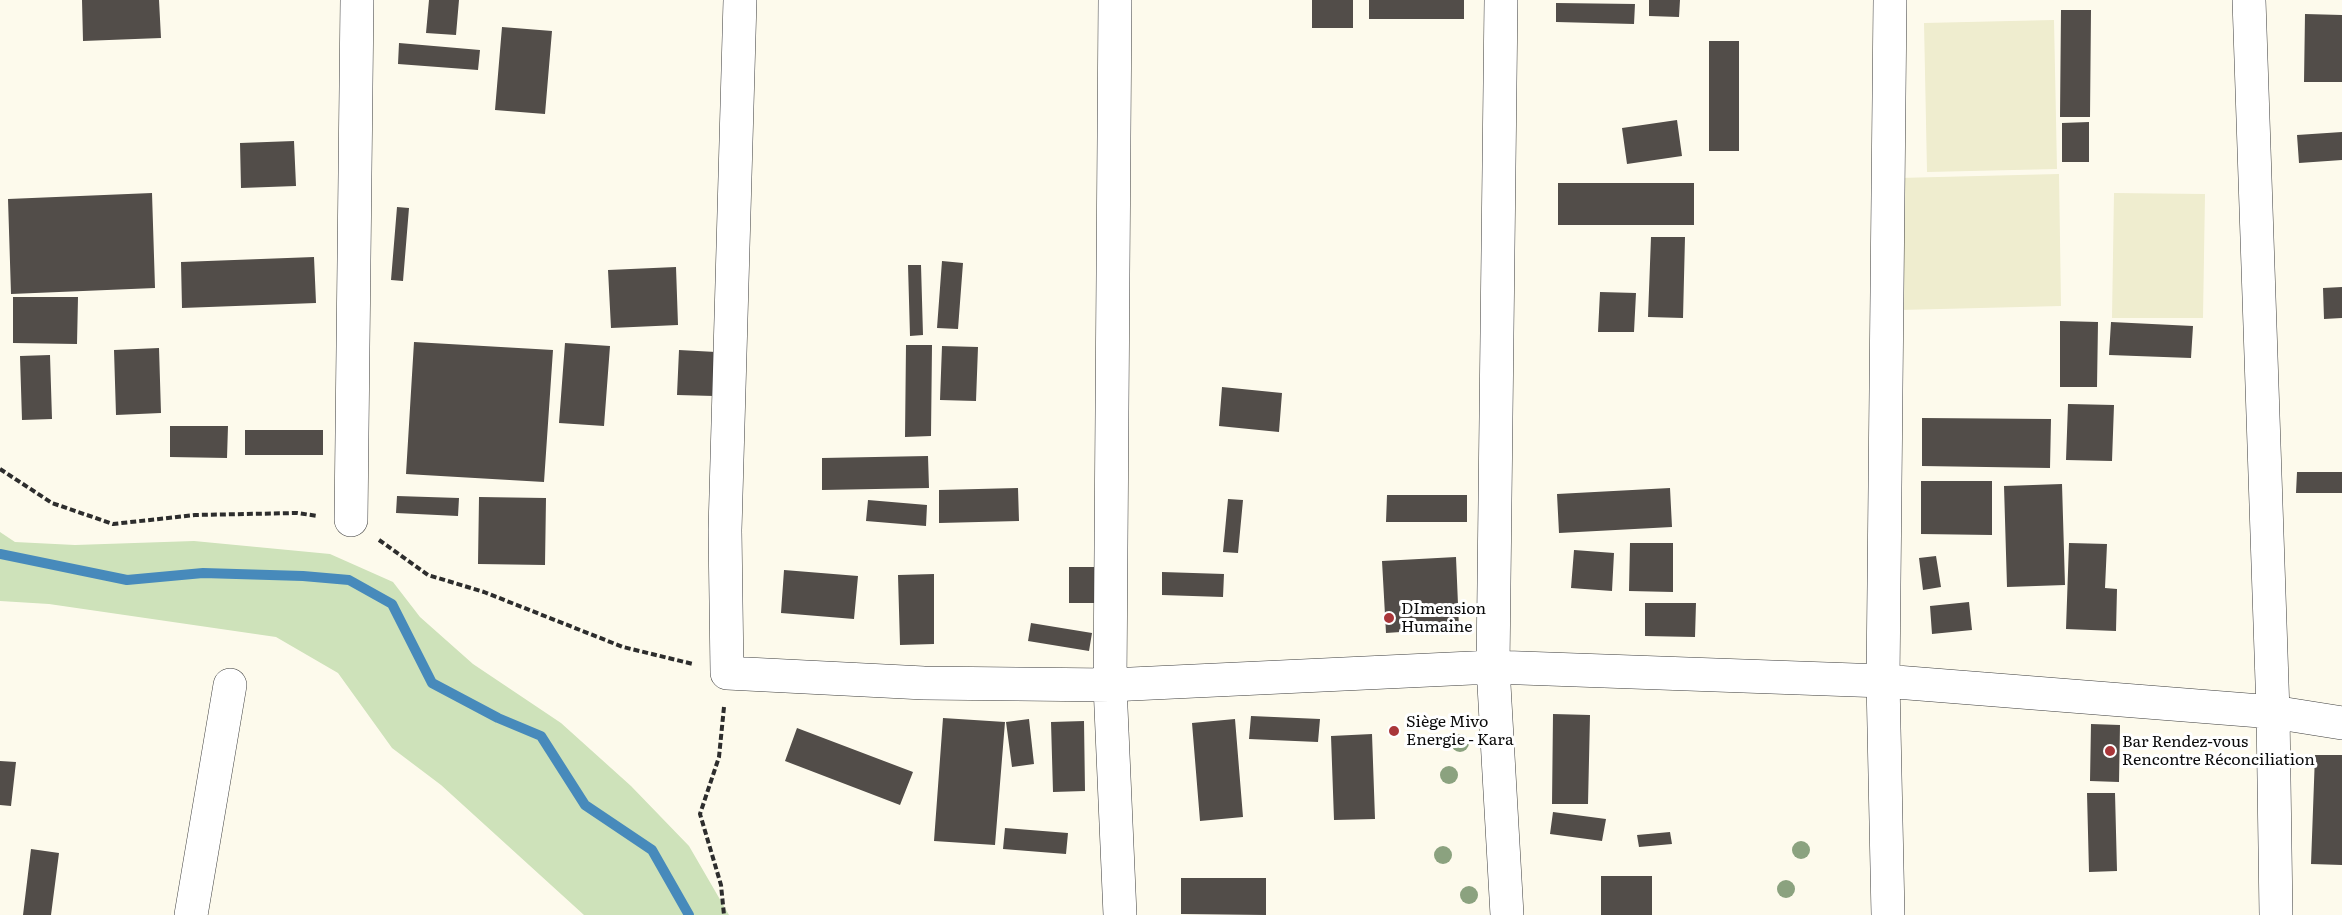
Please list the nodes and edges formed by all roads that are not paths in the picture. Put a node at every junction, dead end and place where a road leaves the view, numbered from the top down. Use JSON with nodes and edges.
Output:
{"nodes":[{"id":1,"x":357,"y":0,"type":"edge"},
{"id":2,"x":740,"y":0,"type":"edge"},
{"id":3,"x":1115,"y":0,"type":"edge"},
{"id":4,"x":1501,"y":0,"type":"edge"},
{"id":5,"x":1890,"y":0,"type":"edge"},
{"id":6,"x":2249,"y":0,"type":"edge"},
{"id":7,"x":351,"y":520,"type":"road end"},
{"id":8,"x":1493,"y":668,"type":"junction"},
{"id":9,"x":1883,"y":681,"type":"junction"},
{"id":10,"x":230,"y":685,"type":"dead end"},
{"id":11,"x":1110,"y":685,"type":"junction"},
{"id":12,"x":2273,"y":712,"type":"junction"},
{"id":13,"x":2342,"y":723,"type":"edge"},
{"id":14,"x":191,"y":915,"type":"edge"},
{"id":15,"x":1120,"y":915,"type":"edge"},
{"id":16,"x":1507,"y":915,"type":"edge"},
{"id":17,"x":1888,"y":915,"type":"edge"},
{"id":18,"x":2276,"y":915,"type":"edge"}],
"edges":[{"from":1,"to":7,"type":"street"},
{"from":2,"to":11,"type":"street"},
{"from":3,"to":11,"type":"street"},
{"from":4,"to":8,"type":"street"},
{"from":5,"to":9,"type":"street"},
{"from":6,"to":12,"type":"street"},
{"from":8,"to":9,"type":"street"},
{"from":8,"to":11,"type":"street"},
{"from":8,"to":16,"type":"street"},
{"from":9,"to":12,"type":"street"},
{"from":9,"to":17,"type":"street"},
{"from":10,"to":14,"type":"street"},
{"from":11,"to":15,"type":"street"},
{"from":12,"to":13,"type":"street"},
{"from":12,"to":18,"type":"street"}]}
